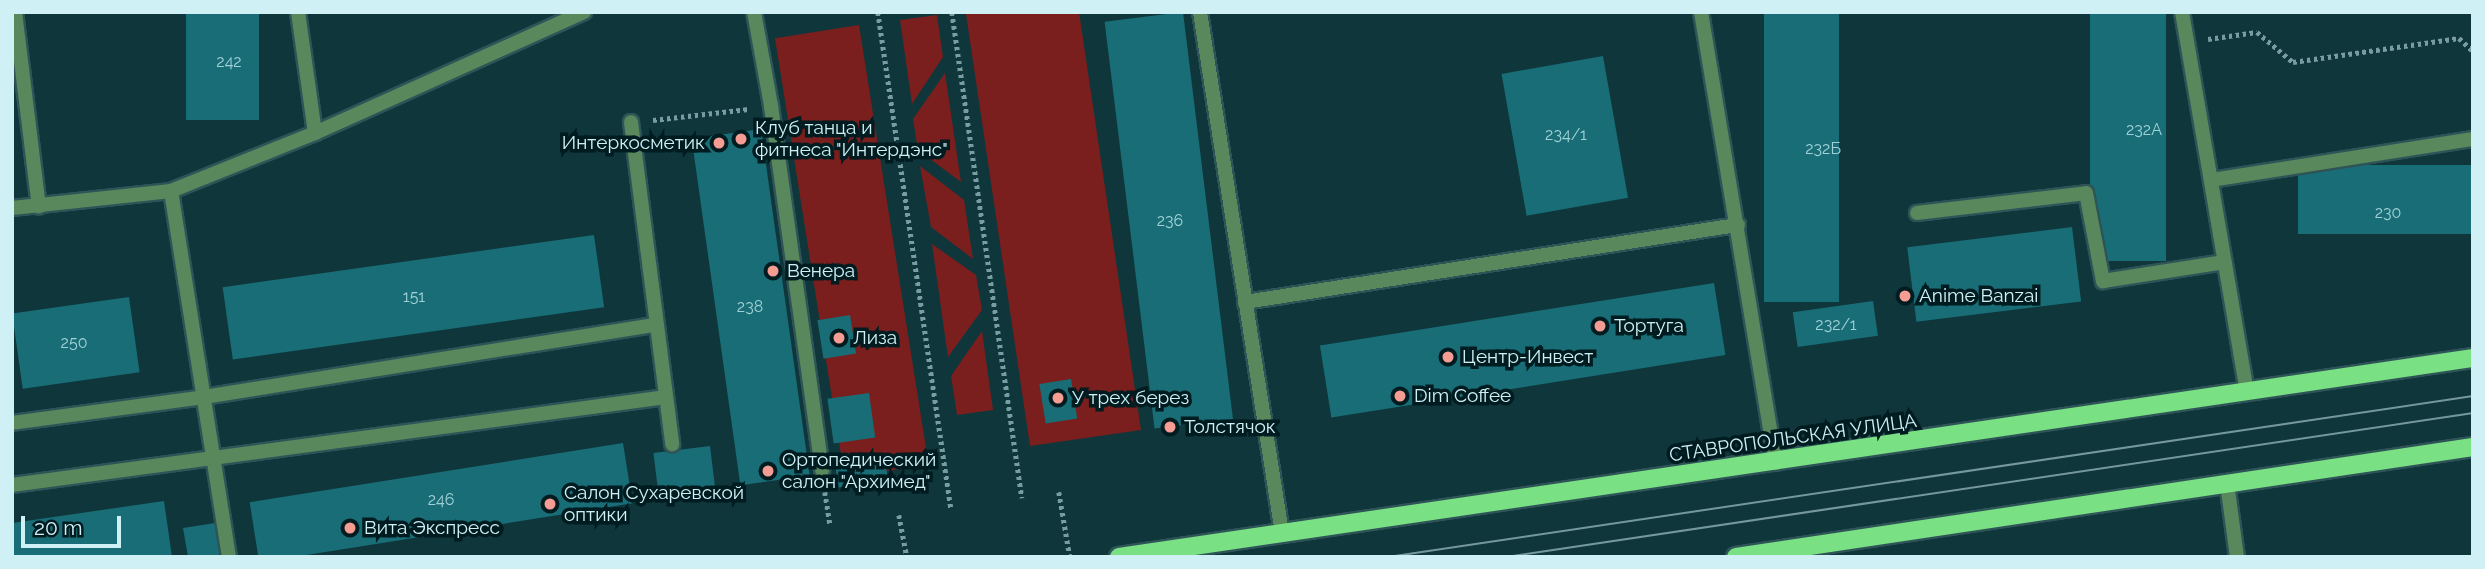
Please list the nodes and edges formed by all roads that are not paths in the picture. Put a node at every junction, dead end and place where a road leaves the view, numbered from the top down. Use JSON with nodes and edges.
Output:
{"nodes":[{"id":1,"x":15,"y":12,"type":"edge"},
{"id":2,"x":298,"y":12,"type":"edge"},
{"id":3,"x":584,"y":12,"type":"edge"},
{"id":4,"x":754,"y":12,"type":"edge"},
{"id":5,"x":1200,"y":12,"type":"edge"},
{"id":6,"x":1701,"y":12,"type":"edge"},
{"id":7,"x":2182,"y":12,"type":"edge"},
{"id":8,"x":631,"y":122,"type":"road end"},
{"id":9,"x":315,"y":133,"type":"junction"},
{"id":10,"x":2473,"y":139,"type":"edge"},
{"id":11,"x":2211,"y":180,"type":"junction"},
{"id":12,"x":171,"y":191,"type":"junction"},
{"id":13,"x":39,"y":207,"type":"junction"},
{"id":14,"x":12,"y":208,"type":"edge"},
{"id":15,"x":1917,"y":213,"type":"dead end"},
{"id":16,"x":1738,"y":225,"type":"junction"},
{"id":17,"x":2225,"y":262,"type":"junction"},
{"id":18,"x":1245,"y":302,"type":"junction"},
{"id":19,"x":656,"y":326,"type":"junction"},
{"id":20,"x":2473,"y":358,"type":"edge"},
{"id":21,"x":2247,"y":392,"type":"junction"},
{"id":22,"x":204,"y":397,"type":"junction"},
{"id":23,"x":666,"y":397,"type":"junction"},
{"id":24,"x":12,"y":424,"type":"edge"},
{"id":25,"x":672,"y":443,"type":"dead end"},
{"id":26,"x":2473,"y":447,"type":"edge"},
{"id":27,"x":215,"y":458,"type":"junction"},
{"id":28,"x":1776,"y":463,"type":"junction"},
{"id":29,"x":822,"y":470,"type":"road end"},
{"id":30,"x":2227,"y":483,"type":"junction"},
{"id":31,"x":12,"y":485,"type":"edge"},
{"id":32,"x":1282,"y":533,"type":"junction"},
{"id":33,"x":229,"y":557,"type":"edge"},
{"id":34,"x":1119,"y":557,"type":"edge"},
{"id":35,"x":1736,"y":557,"type":"edge"},
{"id":36,"x":2237,"y":557,"type":"edge"}],
"edges":[{"from":1,"to":13,"type":"lane"},
{"from":2,"to":9,"type":"lane"},
{"from":3,"to":9,"type":"lane"},
{"from":4,"to":29,"type":"lane"},
{"from":5,"to":18,"type":"lane"},
{"from":6,"to":16,"type":"lane"},
{"from":7,"to":11,"type":"lane"},
{"from":8,"to":19,"type":"lane"},
{"from":9,"to":12,"type":"lane"},
{"from":10,"to":11,"type":"lane"},
{"from":11,"to":17,"type":"lane"},
{"from":12,"to":13,"type":"lane"},
{"from":12,"to":22,"type":"lane"},
{"from":13,"to":14,"type":"lane"},
{"from":15,"to":17,"type":"lane"},
{"from":16,"to":18,"type":"lane"},
{"from":16,"to":28,"type":"lane"},
{"from":17,"to":21,"type":"lane"},
{"from":18,"to":32,"type":"lane"},
{"from":19,"to":22,"type":"lane"},
{"from":19,"to":23,"type":"lane"},
{"from":20,"to":21,"type":"main road","name":"СТАВРОПОЛЬСКАЯ УЛИЦА"},
{"from":21,"to":28,"type":"main road","name":"СТАВРОПОЛЬСКАЯ УЛИЦА"},
{"from":22,"to":24,"type":"lane"},
{"from":22,"to":27,"type":"lane"},
{"from":23,"to":25,"type":"lane"},
{"from":23,"to":27,"type":"lane"},
{"from":26,"to":30,"type":"main road"},
{"from":27,"to":31,"type":"lane"},
{"from":27,"to":33,"type":"lane"},
{"from":28,"to":32,"type":"main road","name":"СТАВРОПОЛЬСКАЯ УЛИЦА"},
{"from":30,"to":35,"type":"main road"},
{"from":30,"to":36,"type":"lane"},
{"from":32,"to":34,"type":"main road","name":"СТАВРОПОЛЬСКАЯ УЛИЦА"}]}
